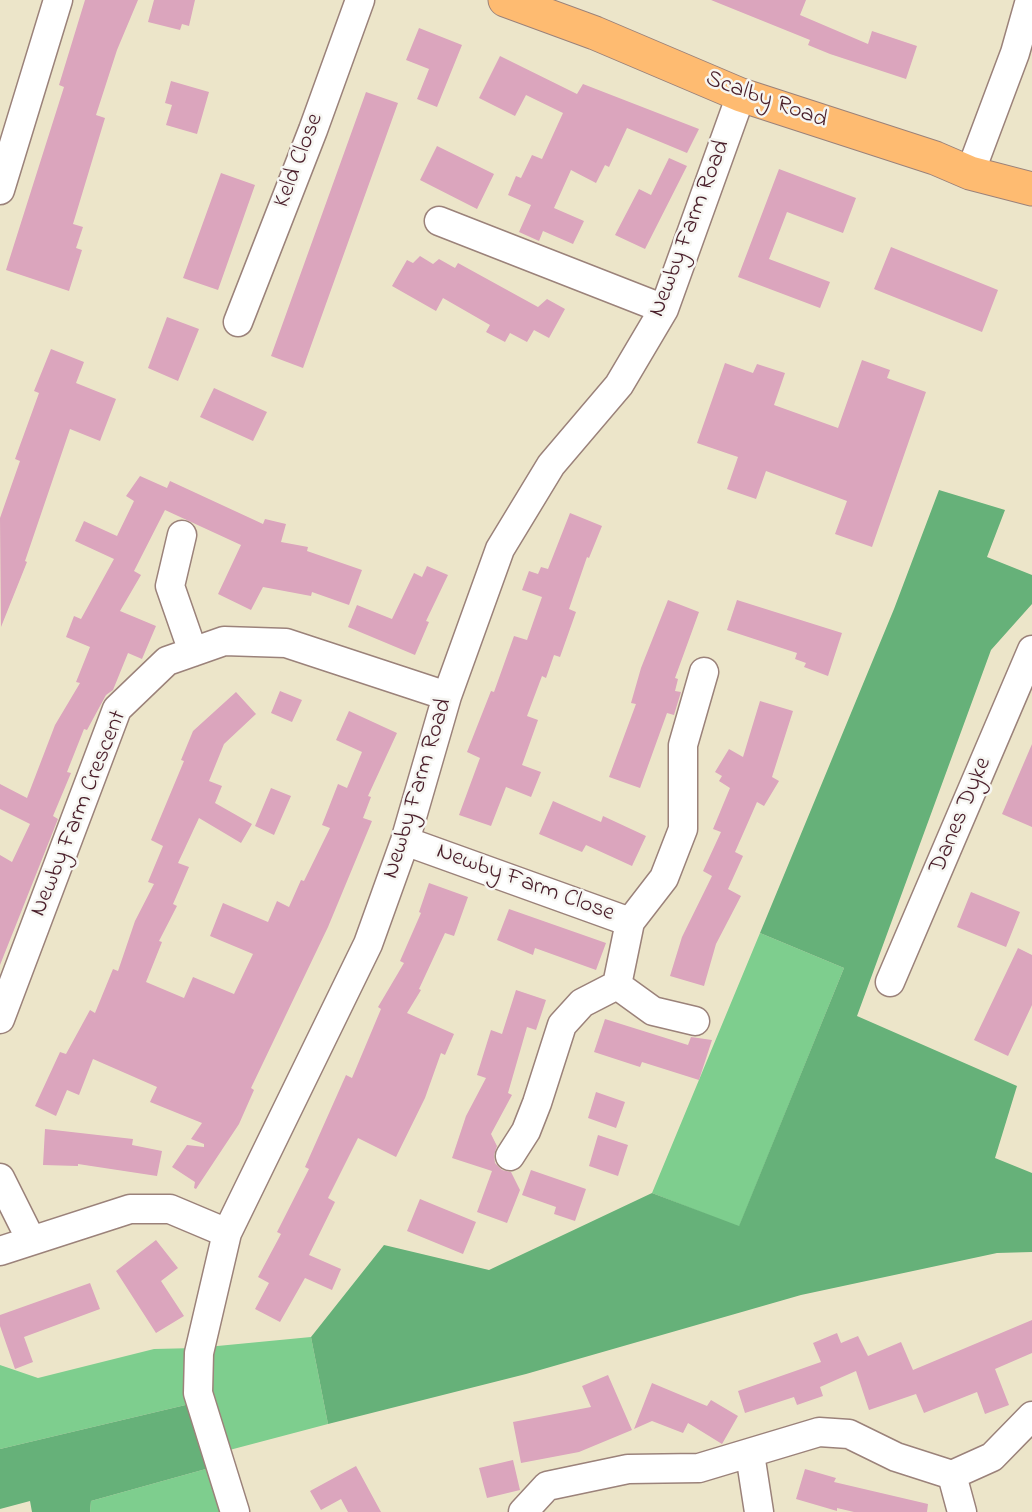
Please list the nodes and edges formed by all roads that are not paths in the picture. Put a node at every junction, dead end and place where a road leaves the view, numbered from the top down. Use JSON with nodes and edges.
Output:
{"nodes":[{"id":1,"x":58,"y":0,"type":"edge"},
{"id":2,"x":360,"y":0,"type":"edge"},
{"id":3,"x":505,"y":0,"type":"edge"},
{"id":4,"x":1030,"y":0,"type":"edge"},
{"id":5,"x":741,"y":95,"type":"junction"},
{"id":6,"x":970,"y":173,"type":"junction"},
{"id":7,"x":1032,"y":189,"type":"edge"},
{"id":8,"x":0,"y":190,"type":"edge"},
{"id":9,"x":440,"y":221,"type":"dead end"},
{"id":10,"x":664,"y":309,"type":"junction"},
{"id":11,"x":238,"y":322,"type":"dead end"},
{"id":12,"x":182,"y":535,"type":"dead end"},
{"id":13,"x":1032,"y":650,"type":"edge"},
{"id":14,"x":193,"y":652,"type":"junction"},
{"id":15,"x":707,"y":692,"type":"dead end"},
{"id":16,"x":447,"y":696,"type":"junction"},
{"id":17,"x":405,"y":841,"type":"junction"},
{"id":18,"x":630,"y":922,"type":"junction"},
{"id":19,"x":890,"y":982,"type":"dead end"},
{"id":20,"x":617,"y":986,"type":"junction"},
{"id":21,"x":0,"y":1019,"type":"edge"},
{"id":22,"x":695,"y":1021,"type":"dead end"},
{"id":23,"x":510,"y":1156,"type":"dead end"},
{"id":24,"x":0,"y":1178,"type":"edge"},
{"id":25,"x":227,"y":1233,"type":"junction"},
{"id":26,"x":31,"y":1240,"type":"junction"},
{"id":27,"x":0,"y":1251,"type":"edge"},
{"id":28,"x":1032,"y":1416,"type":"edge"},
{"id":29,"x":750,"y":1454,"type":"junction"},
{"id":30,"x":952,"y":1475,"type":"junction"},
{"id":31,"x":235,"y":1512,"type":"edge"},
{"id":32,"x":523,"y":1512,"type":"edge"},
{"id":33,"x":759,"y":1512,"type":"edge"},
{"id":34,"x":962,"y":1512,"type":"edge"}],
"edges":[{"from":1,"to":8,"type":"street"},
{"from":2,"to":11,"type":"street","name":"Keld Close"},
{"from":3,"to":5,"type":"highway","name":"Scalby Road"},
{"from":4,"to":6,"type":"street"},
{"from":5,"to":6,"type":"highway","name":"Scalby Road"},
{"from":5,"to":10,"type":"street","name":"Newby Farm Road"},
{"from":6,"to":7,"type":"highway","name":"Scalby Road"},
{"from":9,"to":10,"type":"street"},
{"from":10,"to":16,"type":"street","name":"Newby Farm Road"},
{"from":12,"to":14,"type":"street"},
{"from":13,"to":19,"type":"street","name":"Danes Dyke"},
{"from":14,"to":16,"type":"street","name":"Newby Farm Crescent"},
{"from":14,"to":21,"type":"street","name":"Newby Farm Crescent"},
{"from":15,"to":18,"type":"street","name":"Newby Farm Close"},
{"from":16,"to":17,"type":"street","name":"Newby Farm Road"},
{"from":17,"to":18,"type":"street","name":"Newby Farm Close"},
{"from":17,"to":25,"type":"street","name":"Newby Farm Road"},
{"from":18,"to":20,"type":"street"},
{"from":20,"to":22,"type":"street"},
{"from":20,"to":23,"type":"street"},
{"from":24,"to":26,"type":"street"},
{"from":25,"to":26,"type":"street"},
{"from":25,"to":31,"type":"street","name":"Newby Farm Road"},
{"from":26,"to":27,"type":"street"},
{"from":28,"to":30,"type":"street"},
{"from":29,"to":30,"type":"street"},
{"from":29,"to":32,"type":"street"},
{"from":29,"to":33,"type":"street"},
{"from":30,"to":34,"type":"street"}]}
